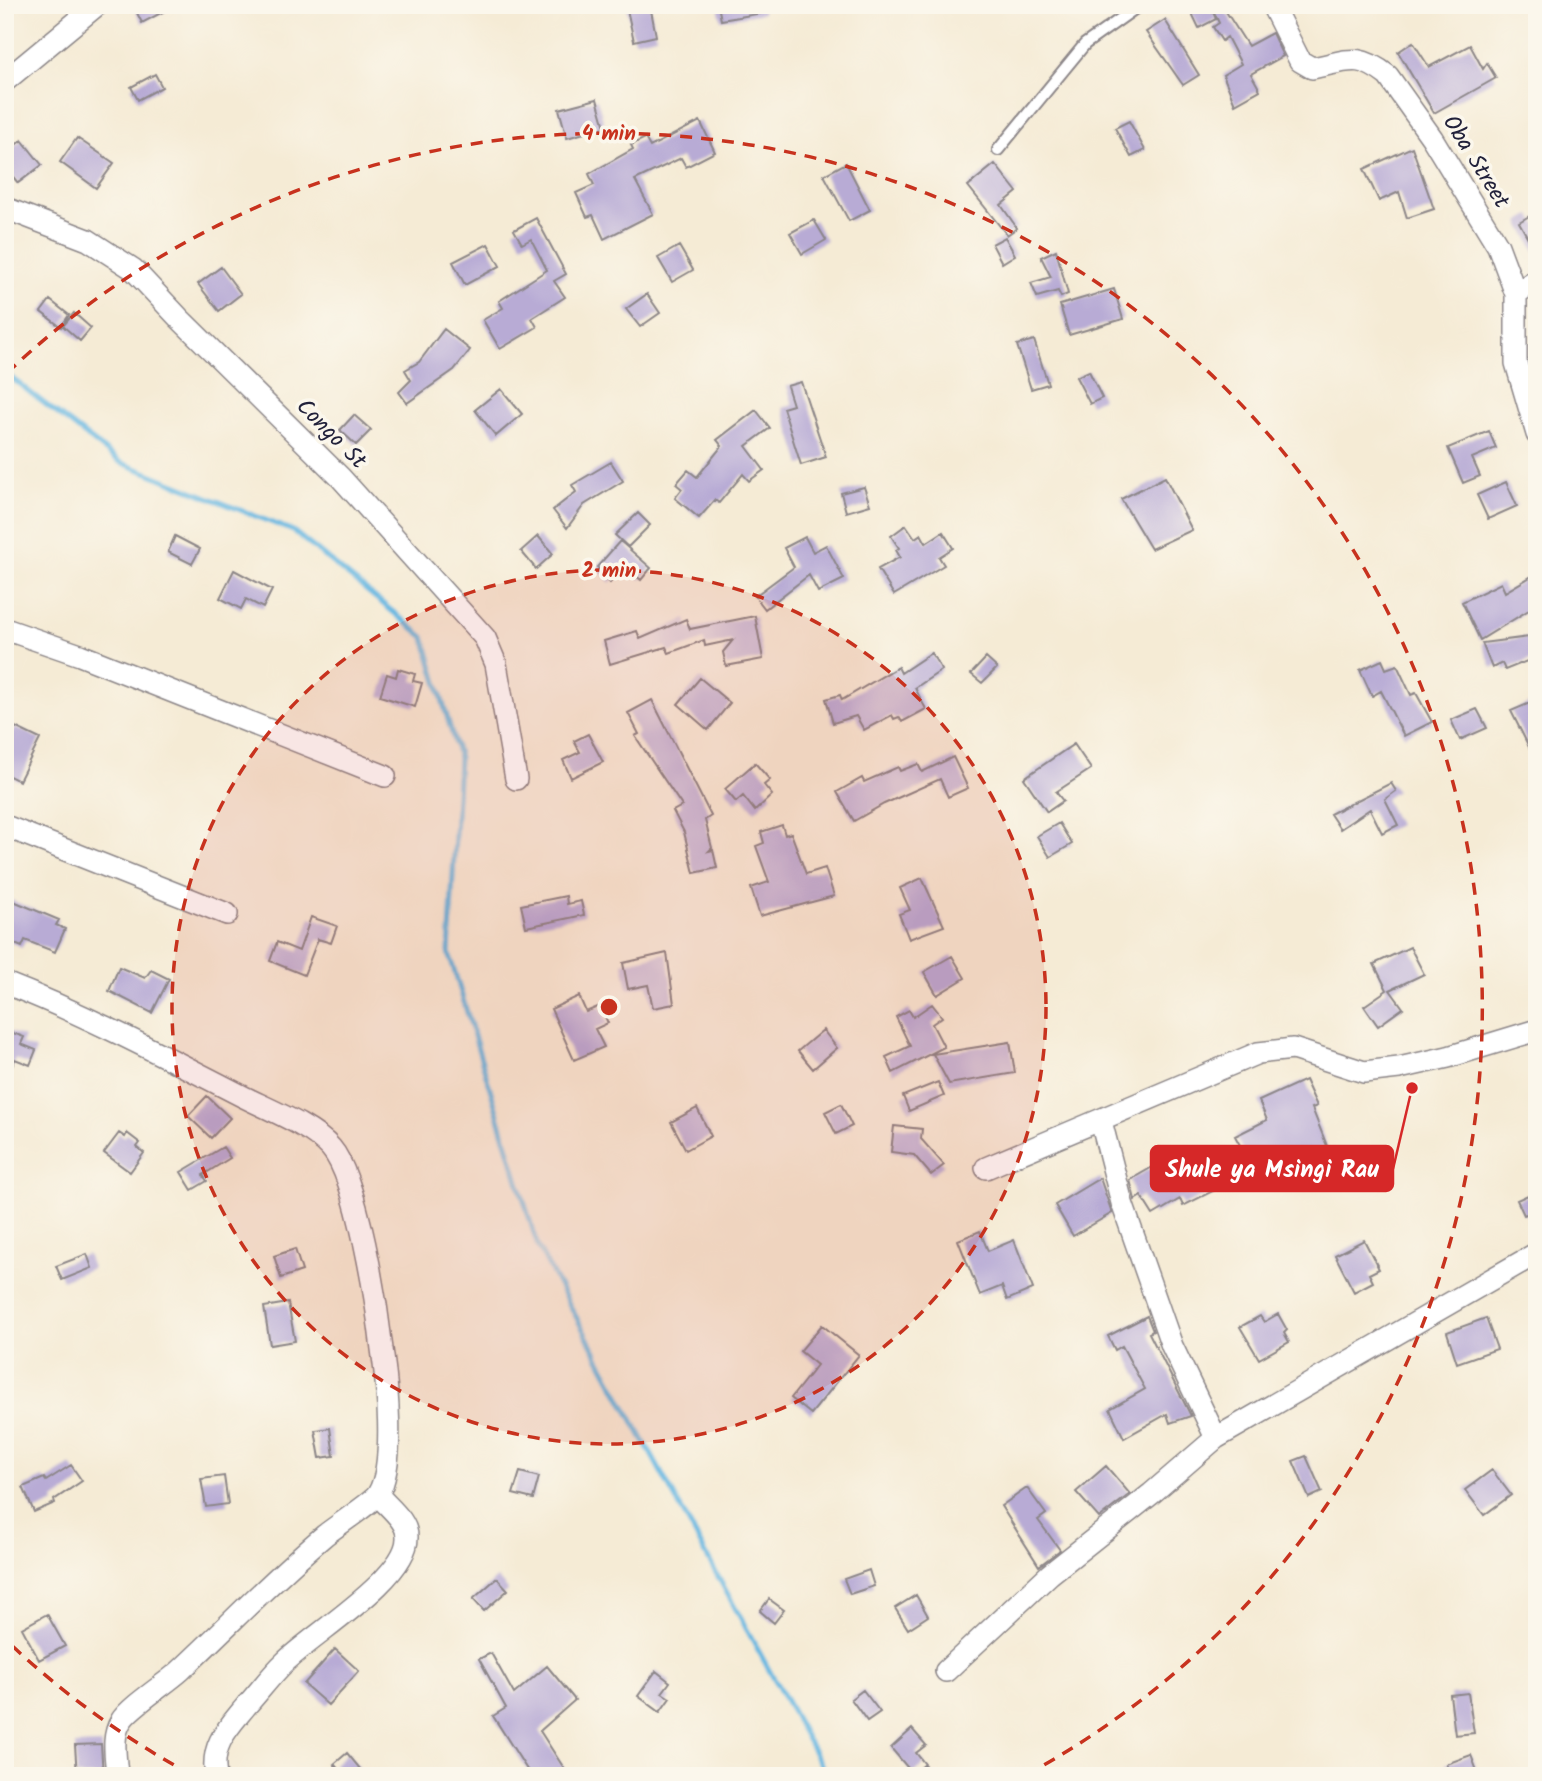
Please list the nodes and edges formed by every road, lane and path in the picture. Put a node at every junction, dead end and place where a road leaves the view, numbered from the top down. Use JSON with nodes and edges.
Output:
{"nodes":[{"id":1,"x":97,"y":5,"type":"edge"},
{"id":2,"x":1140,"y":5,"type":"edge"},
{"id":3,"x":1272,"y":5,"type":"edge"},
{"id":4,"x":5,"y":81,"type":"edge"},
{"id":5,"x":998,"y":150,"type":"dead end"},
{"id":6,"x":5,"y":208,"type":"edge"},
{"id":7,"x":1537,"y":279,"type":"edge"},
{"id":8,"x":1516,"y":294,"type":"junction"},
{"id":9,"x":1537,"y":434,"type":"edge"},
{"id":10,"x":5,"y":629,"type":"edge"},
{"id":11,"x":385,"y":776,"type":"dead end"},
{"id":12,"x":516,"y":779,"type":"dead end"},
{"id":13,"x":5,"y":826,"type":"edge"},
{"id":14,"x":227,"y":914,"type":"dead end"},
{"id":15,"x":5,"y":983,"type":"edge"},
{"id":16,"x":1537,"y":1030,"type":"edge"},
{"id":17,"x":1101,"y":1121,"type":"junction"},
{"id":18,"x":986,"y":1168,"type":"dead end"},
{"id":19,"x":1537,"y":1253,"type":"edge"},
{"id":20,"x":1216,"y":1438,"type":"junction"},
{"id":21,"x":378,"y":1495,"type":"junction"},
{"id":22,"x":946,"y":1671,"type":"dead end"},
{"id":23,"x":117,"y":1776,"type":"edge"},
{"id":24,"x":216,"y":1776,"type":"edge"}],
"edges":[{"from":1,"to":4,"type":"street"},
{"from":2,"to":5,"type":"lane"},
{"from":3,"to":8,"type":"street","name":"Oba Street"},
{"from":6,"to":12,"type":"street","name":"Congo St"},
{"from":7,"to":8,"type":"street"},
{"from":8,"to":9,"type":"street","name":"Oba Street"},
{"from":10,"to":11,"type":"street"},
{"from":13,"to":14,"type":"street"},
{"from":15,"to":21,"type":"street"},
{"from":16,"to":17,"type":"street"},
{"from":17,"to":18,"type":"street"},
{"from":17,"to":20,"type":"street"},
{"from":19,"to":20,"type":"street"},
{"from":20,"to":22,"type":"street"},
{"from":21,"to":23,"type":"street"},
{"from":21,"to":24,"type":"street"}]}
